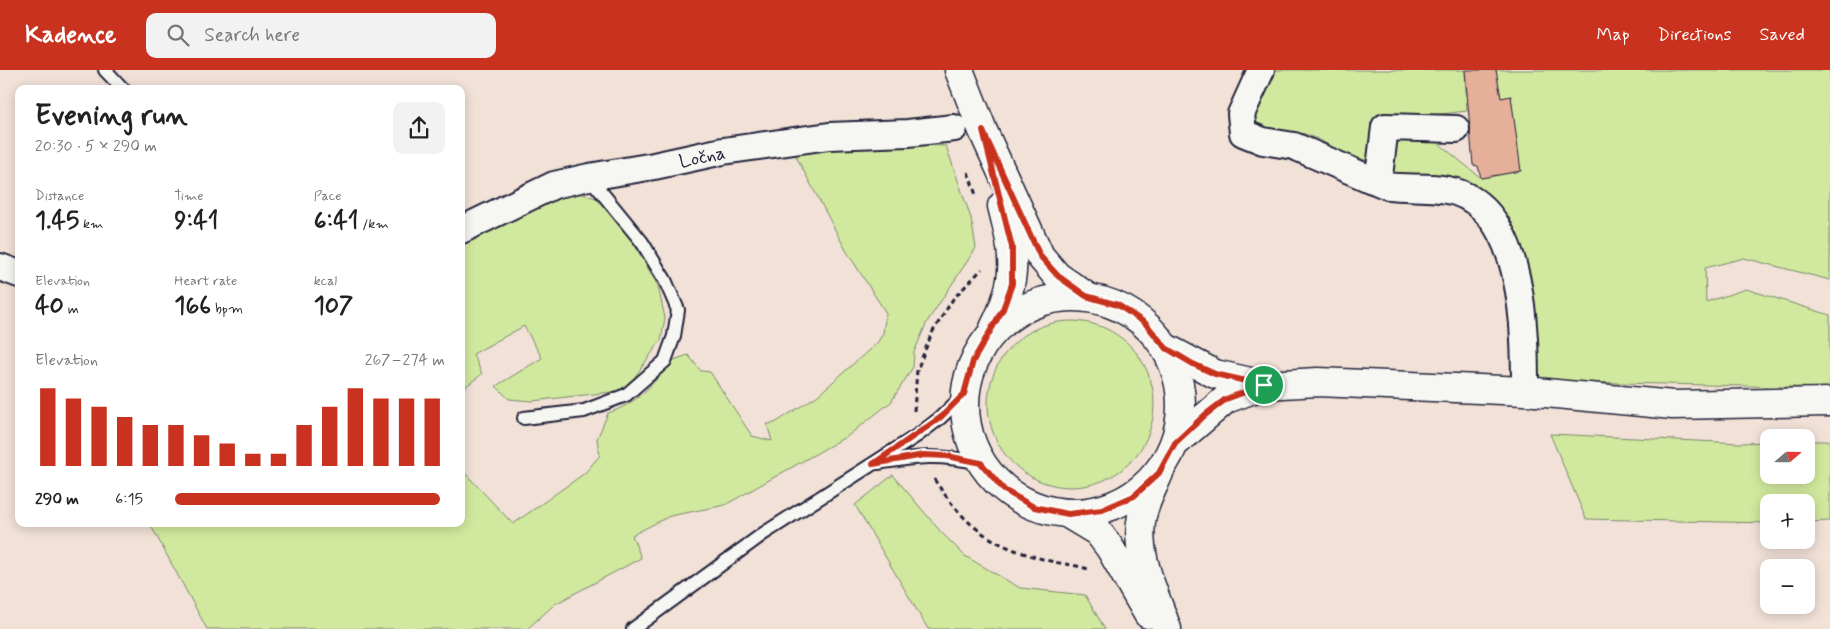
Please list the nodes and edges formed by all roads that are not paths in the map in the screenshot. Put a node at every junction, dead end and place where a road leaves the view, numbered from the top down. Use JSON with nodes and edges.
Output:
{"nodes":[{"id":1,"x":105,"y":70,"type":"edge"},
{"id":2,"x":959,"y":70,"type":"edge"},
{"id":3,"x":1261,"y":70,"type":"edge"},
{"id":4,"x":119,"y":85,"type":"edge"},
{"id":5,"x":954,"y":128,"type":"road end"},
{"id":6,"x":1456,"y":129,"type":"dead end"},
{"id":7,"x":983,"y":131,"type":"junction"},
{"id":8,"x":589,"y":177,"type":"junction"},
{"id":9,"x":1370,"y":179,"type":"junction"},
{"id":10,"x":465,"y":228,"type":"edge"},
{"id":11,"x":0,"y":267,"type":"edge"},
{"id":12,"x":15,"y":273,"type":"edge"},
{"id":13,"x":1086,"y":296,"type":"junction"},
{"id":14,"x":992,"y":332,"type":"junction"},
{"id":15,"x":1166,"y":348,"type":"junction"},
{"id":16,"x":1264,"y":385,"type":"junction"},
{"id":17,"x":1525,"y":391,"type":"junction"},
{"id":18,"x":964,"y":394,"type":"junction"},
{"id":19,"x":1830,"y":402,"type":"edge"},
{"id":20,"x":524,"y":418,"type":"dead end"},
{"id":21,"x":1175,"y":443,"type":"junction"},
{"id":22,"x":981,"y":463,"type":"junction"},
{"id":23,"x":873,"y":464,"type":"junction"},
{"id":24,"x":1159,"y":473,"type":"junction"},
{"id":25,"x":1068,"y":514,"type":"junction"},
{"id":26,"x":633,"y":629,"type":"edge"},
{"id":27,"x":1157,"y":629,"type":"edge"},
{"id":28,"x":1167,"y":629,"type":"edge"}],
"edges":[{"from":1,"to":4,"type":"lane"},
{"from":2,"to":7,"type":"main road"},
{"from":3,"to":9,"type":"street"},
{"from":5,"to":8,"type":"street","name":"Ločna"},
{"from":6,"to":9,"type":"street"},
{"from":7,"to":13,"type":"main road"},
{"from":7,"to":14,"type":"main road"},
{"from":8,"to":10,"type":"street","name":"Ločna"},
{"from":8,"to":20,"type":"lane"},
{"from":9,"to":17,"type":"street"},
{"from":11,"to":12,"type":"street"},
{"from":13,"to":14,"type":"main road"},
{"from":13,"to":15,"type":"main road"},
{"from":14,"to":18,"type":"main road"},
{"from":15,"to":16,"type":"main road"},
{"from":15,"to":21,"type":"main road"},
{"from":16,"to":17,"type":"main road"},
{"from":16,"to":21,"type":"main road"},
{"from":17,"to":19,"type":"main road"},
{"from":18,"to":22,"type":"main road"},
{"from":18,"to":23,"type":"lane"},
{"from":21,"to":24,"type":"main road"},
{"from":22,"to":23,"type":"lane"},
{"from":22,"to":25,"type":"main road"},
{"from":23,"to":26,"type":"lane"},
{"from":24,"to":25,"type":"main road"},
{"from":24,"to":28,"type":"main road"},
{"from":25,"to":27,"type":"main road"}]}
